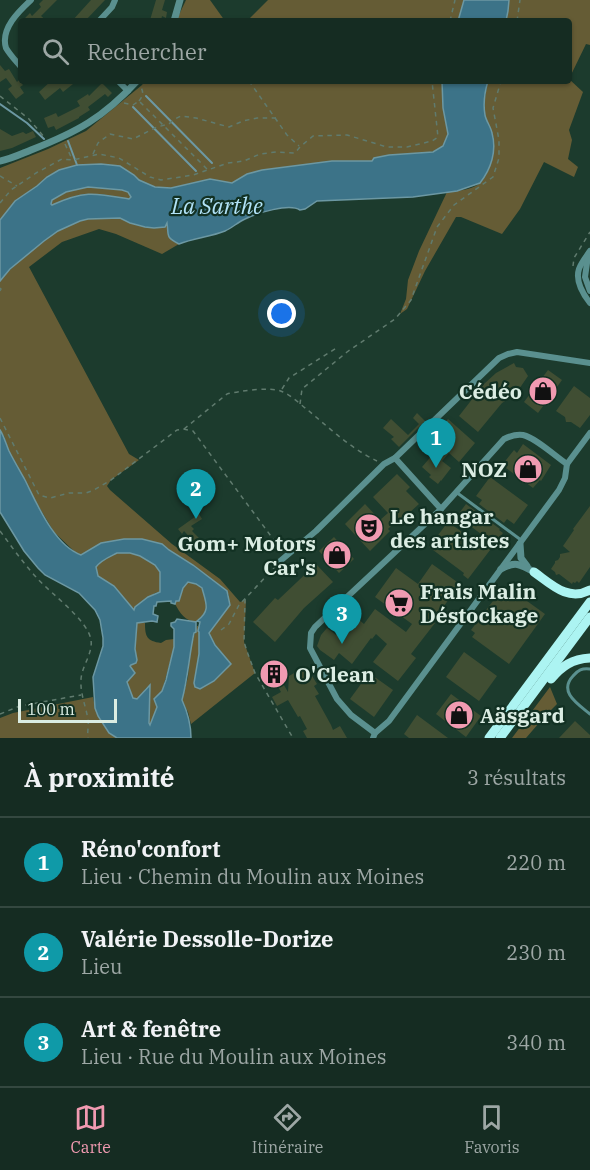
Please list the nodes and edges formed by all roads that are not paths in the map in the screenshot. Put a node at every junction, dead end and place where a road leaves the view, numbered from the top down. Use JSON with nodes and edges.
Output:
{"nodes":[{"id":1,"x":31,"y":0,"type":"edge"},
{"id":2,"x":115,"y":0,"type":"edge"},
{"id":3,"x":180,"y":0,"type":"edge"},
{"id":4,"x":102,"y":18,"type":"edge"},
{"id":5,"x":175,"y":18,"type":"edge"},
{"id":6,"x":18,"y":63,"type":"edge"},
{"id":7,"x":121,"y":84,"type":"edge"},
{"id":8,"x":135,"y":84,"type":"edge"},
{"id":9,"x":128,"y":91,"type":"junction"},
{"id":10,"x":0,"y":161,"type":"edge"},
{"id":11,"x":589,"y":253,"type":"edge"},
{"id":12,"x":590,"y":291,"type":"edge"},
{"id":13,"x":590,"y":303,"type":"edge"},
{"id":14,"x":590,"y":363,"type":"edge"},
{"id":15,"x":590,"y":433,"type":"edge"},
{"id":16,"x":395,"y":458,"type":"junction"},
{"id":17,"x":567,"y":464,"type":"junction"},
{"id":18,"x":456,"y":492,"type":"junction"},
{"id":19,"x":441,"y":509,"type":"junction"},
{"id":20,"x":521,"y":543,"type":"junction"},
{"id":21,"x":279,"y":562,"type":"road end"},
{"id":22,"x":501,"y":569,"type":"junction"},
{"id":23,"x":534,"y":572,"type":"junction"},
{"id":24,"x":590,"y":590,"type":"edge"},
{"id":25,"x":590,"y":602,"type":"edge"},
{"id":26,"x":590,"y":617,"type":"edge"},
{"id":27,"x":590,"y":658,"type":"edge"},
{"id":28,"x":590,"y":669,"type":"edge"},
{"id":29,"x":590,"y":714,"type":"edge"},
{"id":30,"x":374,"y":735,"type":"edge"},
{"id":31,"x":488,"y":738,"type":"edge"},
{"id":32,"x":501,"y":738,"type":"edge"}],
"edges":[{"from":1,"to":6,"type":"street"},
{"from":2,"to":4,"type":"street"},
{"from":3,"to":5,"type":"street"},
{"from":7,"to":9,"type":"street"},
{"from":8,"to":9,"type":"street"},
{"from":9,"to":10,"type":"street"},
{"from":11,"to":12,"type":"street"},
{"from":11,"to":13,"type":"street"},
{"from":14,"to":16,"type":"street"},
{"from":15,"to":17,"type":"street"},
{"from":16,"to":19,"type":"street"},
{"from":16,"to":21,"type":"street"},
{"from":17,"to":18,"type":"street"},
{"from":17,"to":20,"type":"street"},
{"from":18,"to":19,"type":"street"},
{"from":18,"to":20,"type":"lane"},
{"from":19,"to":30,"type":"street"},
{"from":20,"to":22,"type":"street"},
{"from":20,"to":23,"type":"street"},
{"from":22,"to":23,"type":"street"},
{"from":22,"to":30,"type":"street"},
{"from":23,"to":24,"type":"highway"},
{"from":25,"to":31,"type":"highway"},
{"from":26,"to":32,"type":"highway"},
{"from":27,"to":32,"type":"highway"},
{"from":28,"to":29,"type":"lane"}]}
